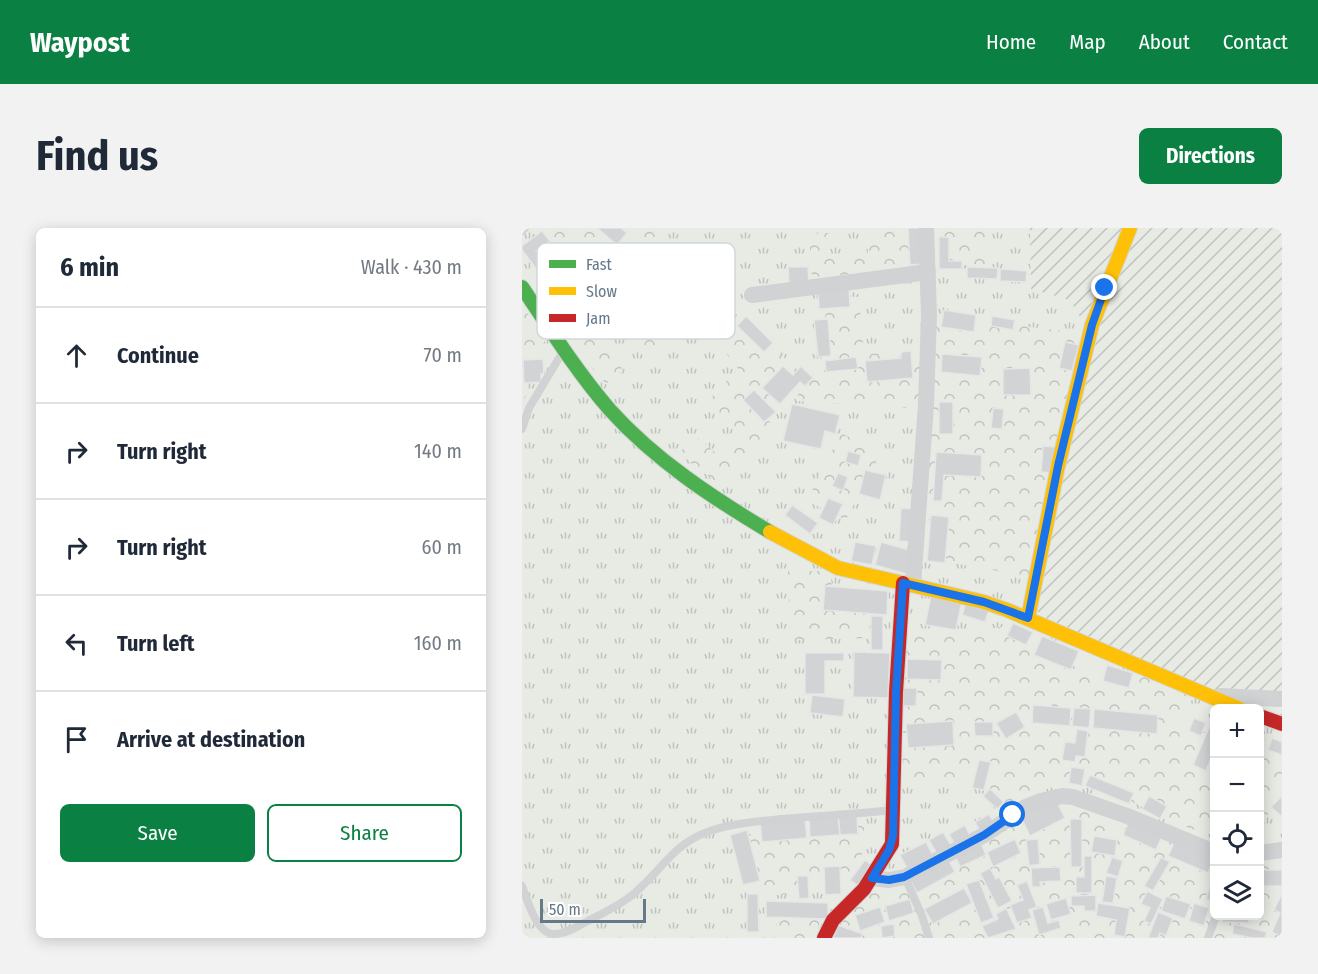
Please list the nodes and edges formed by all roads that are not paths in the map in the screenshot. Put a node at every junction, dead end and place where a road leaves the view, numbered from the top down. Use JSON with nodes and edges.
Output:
{"nodes":[{"id":1,"x":926,"y":228,"type":"edge"},
{"id":2,"x":1130,"y":228,"type":"edge"},
{"id":3,"x":928,"y":272,"type":"junction"},
{"id":4,"x":522,"y":287,"type":"edge"},
{"id":5,"x":752,"y":294,"type":"dead end"},
{"id":6,"x":537,"y":310,"type":"edge"},
{"id":7,"x":557,"y":339,"type":"edge"},
{"id":8,"x":564,"y":350,"type":"junction"},
{"id":9,"x":522,"y":429,"type":"edge"},
{"id":10,"x":908,"y":584,"type":"junction"},
{"id":11,"x":1028,"y":618,"type":"junction"},
{"id":12,"x":1209,"y":695,"type":"junction"},
{"id":13,"x":1282,"y":699,"type":"edge"},
{"id":14,"x":1230,"y":704,"type":"edge"},
{"id":15,"x":1264,"y":717,"type":"edge"},
{"id":16,"x":1282,"y":724,"type":"edge"},
{"id":17,"x":894,"y":810,"type":"junction"},
{"id":18,"x":1210,"y":850,"type":"edge"},
{"id":19,"x":1282,"y":850,"type":"edge"},
{"id":20,"x":1264,"y":852,"type":"edge"},
{"id":21,"x":904,"y":877,"type":"junction"},
{"id":22,"x":872,"y":878,"type":"junction"},
{"id":23,"x":522,"y":886,"type":"edge"},
{"id":24,"x":1214,"y":920,"type":"edge"},
{"id":25,"x":824,"y":938,"type":"edge"},
{"id":26,"x":929,"y":938,"type":"edge"},
{"id":27,"x":1208,"y":938,"type":"edge"}],
"edges":[{"from":1,"to":3,"type":"street"},
{"from":2,"to":11,"type":"street"},
{"from":3,"to":5,"type":"street"},
{"from":3,"to":10,"type":"street"},
{"from":4,"to":6,"type":"street"},
{"from":7,"to":8,"type":"street"},
{"from":8,"to":9,"type":"lane"},
{"from":8,"to":10,"type":"street"},
{"from":10,"to":11,"type":"street"},
{"from":10,"to":17,"type":"street"},
{"from":11,"to":12,"type":"street"},
{"from":12,"to":13,"type":"street"},
{"from":12,"to":14,"type":"street"},
{"from":15,"to":16,"type":"street"},
{"from":17,"to":22,"type":"street"},
{"from":17,"to":23,"type":"lane"},
{"from":18,"to":21,"type":"street"},
{"from":19,"to":20,"type":"street"},
{"from":21,"to":22,"type":"street"},
{"from":21,"to":26,"type":"lane"},
{"from":22,"to":25,"type":"street"},
{"from":24,"to":27,"type":"lane"}]}
